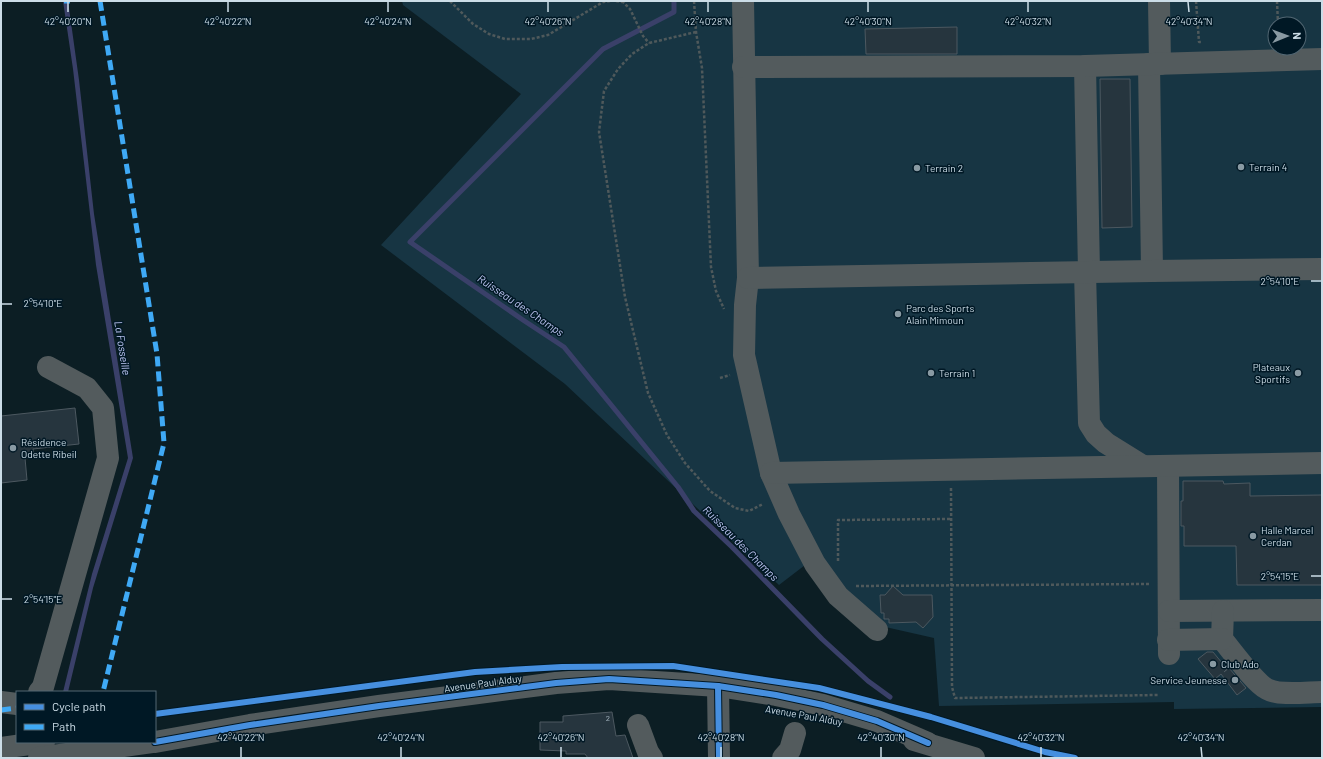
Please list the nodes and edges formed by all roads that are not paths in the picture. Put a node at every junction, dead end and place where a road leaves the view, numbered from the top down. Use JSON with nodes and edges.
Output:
{"nodes":[{"id":1,"x":743,"y":1,"type":"edge"},
{"id":2,"x":1159,"y":1,"type":"edge"},
{"id":3,"x":1322,"y":59,"type":"edge"},
{"id":4,"x":1155,"y":64,"type":"junction"},
{"id":5,"x":1085,"y":66,"type":"junction"},
{"id":6,"x":743,"y":67,"type":"junction"},
{"id":7,"x":1322,"y":269,"type":"edge"},
{"id":8,"x":1152,"y":270,"type":"junction"},
{"id":9,"x":1087,"y":272,"type":"junction"},
{"id":10,"x":748,"y":278,"type":"junction"},
{"id":11,"x":48,"y":367,"type":"dead end"},
{"id":12,"x":1322,"y":463,"type":"edge"},
{"id":13,"x":1144,"y":466,"type":"junction"},
{"id":14,"x":1168,"y":466,"type":"junction"},
{"id":15,"x":771,"y":473,"type":"junction"},
{"id":16,"x":1322,"y":610,"type":"edge"},
{"id":17,"x":1169,"y":611,"type":"junction"},
{"id":18,"x":1223,"y":611,"type":"junction"},
{"id":19,"x":877,"y":630,"type":"dead end"},
{"id":20,"x":1222,"y":639,"type":"junction"},
{"id":21,"x":40,"y":691,"type":"edge"},
{"id":22,"x":1322,"y":692,"type":"edge"},
{"id":23,"x":719,"y":693,"type":"junction"},
{"id":24,"x":1,"y":702,"type":"edge"},
{"id":25,"x":16,"y":704,"type":"edge"},
{"id":26,"x":250,"y":725,"type":"junction"},
{"id":27,"x":638,"y":725,"type":"dead end"},
{"id":28,"x":156,"y":727,"type":"edge"},
{"id":29,"x":795,"y":733,"type":"dead end"},
{"id":30,"x":156,"y":742,"type":"edge"},
{"id":31,"x":137,"y":743,"type":"edge"},
{"id":32,"x":32,"y":749,"type":"edge"},
{"id":33,"x":652,"y":758,"type":"edge"},
{"id":34,"x":718,"y":758,"type":"edge"},
{"id":35,"x":783,"y":758,"type":"edge"},
{"id":36,"x":974,"y":758,"type":"edge"}],
"edges":[{"from":1,"to":6,"type":"street"},
{"from":2,"to":4,"type":"street"},
{"from":3,"to":4,"type":"street"},
{"from":4,"to":5,"type":"street"},
{"from":4,"to":8,"type":"street"},
{"from":5,"to":6,"type":"street"},
{"from":5,"to":9,"type":"street"},
{"from":6,"to":10,"type":"street"},
{"from":7,"to":8,"type":"street"},
{"from":8,"to":9,"type":"street"},
{"from":9,"to":10,"type":"street"},
{"from":9,"to":13,"type":"street"},
{"from":10,"to":15,"type":"street"},
{"from":11,"to":21,"type":"street"},
{"from":12,"to":14,"type":"street"},
{"from":13,"to":14,"type":"street"},
{"from":13,"to":15,"type":"street"},
{"from":14,"to":17,"type":"street"},
{"from":15,"to":19,"type":"street"},
{"from":16,"to":18,"type":"street"},
{"from":17,"to":18,"type":"street"},
{"from":17,"to":20,"type":"street"},
{"from":18,"to":20,"type":"street"},
{"from":20,"to":22,"type":"street"},
{"from":23,"to":26,"type":"street","name":"Avenue Paul Alduy"},
{"from":23,"to":34,"type":"street"},
{"from":23,"to":36,"type":"street","name":"Avenue Paul Alduy"},
{"from":24,"to":25,"type":"street"},
{"from":26,"to":28,"type":"street","name":"Avenue Paul Alduy"},
{"from":26,"to":30,"type":"street","name":"Avenue Paul Alduy"},
{"from":27,"to":33,"type":"street"},
{"from":29,"to":35,"type":"street"},
{"from":31,"to":32,"type":"street","name":"Avenue Paul Alduy"}]}
